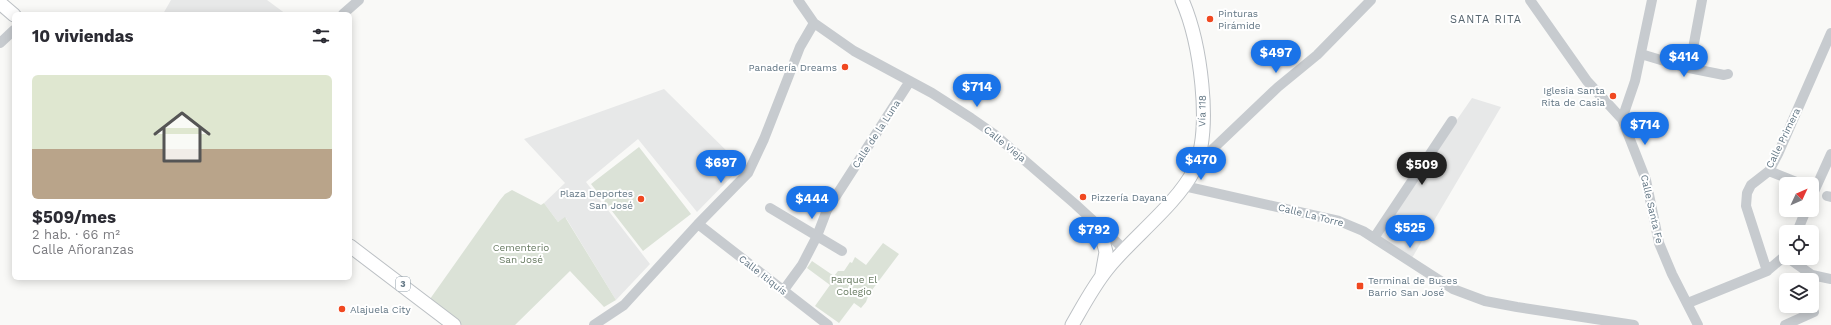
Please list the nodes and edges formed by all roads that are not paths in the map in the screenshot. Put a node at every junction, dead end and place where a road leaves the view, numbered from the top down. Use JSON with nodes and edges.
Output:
{"nodes":[{"id":1,"x":360,"y":0,"type":"edge"},
{"id":2,"x":798,"y":0,"type":"edge"},
{"id":3,"x":1182,"y":0,"type":"edge"},
{"id":4,"x":1371,"y":0,"type":"edge"},
{"id":5,"x":1530,"y":0,"type":"edge"},
{"id":6,"x":1652,"y":0,"type":"edge"},
{"id":7,"x":1702,"y":0,"type":"edge"},
{"id":8,"x":0,"y":3,"type":"edge"},
{"id":9,"x":345,"y":12,"type":"edge"},
{"id":10,"x":12,"y":13,"type":"edge"},
{"id":11,"x":814,"y":23,"type":"junction"},
{"id":12,"x":12,"y":32,"type":"edge"},
{"id":13,"x":1831,"y":33,"type":"edge"},
{"id":14,"x":0,"y":43,"type":"edge"},
{"id":15,"x":1641,"y":54,"type":"junction"},
{"id":16,"x":1684,"y":67,"type":"junction"},
{"id":17,"x":1728,"y":74,"type":"dead end"},
{"id":18,"x":910,"y":81,"type":"junction"},
{"id":19,"x":1622,"y":119,"type":"junction"},
{"id":20,"x":1452,"y":120,"type":"dead end"},
{"id":21,"x":1831,"y":154,"type":"edge"},
{"id":22,"x":1196,"y":165,"type":"junction"},
{"id":23,"x":1769,"y":170,"type":"junction"},
{"id":24,"x":1785,"y":177,"type":"edge"},
{"id":25,"x":1819,"y":179,"type":"edge"},
{"id":26,"x":1184,"y":186,"type":"junction"},
{"id":27,"x":770,"y":208,"type":"dead end"},
{"id":28,"x":698,"y":224,"type":"junction"},
{"id":29,"x":1099,"y":225,"type":"junction"},
{"id":30,"x":817,"y":236,"type":"junction"},
{"id":31,"x":1374,"y":238,"type":"junction"},
{"id":32,"x":352,"y":248,"type":"edge"},
{"id":33,"x":1125,"y":250,"type":"junction"},
{"id":34,"x":842,"y":251,"type":"dead end"},
{"id":35,"x":1779,"y":262,"type":"edge"},
{"id":36,"x":1798,"y":265,"type":"edge"},
{"id":37,"x":1767,"y":272,"type":"junction"},
{"id":38,"x":1102,"y":276,"type":"junction"},
{"id":39,"x":1831,"y":278,"type":"edge"},
{"id":40,"x":783,"y":291,"type":"junction"},
{"id":41,"x":1688,"y":303,"type":"junction"},
{"id":42,"x":1812,"y":313,"type":"edge"},
{"id":43,"x":454,"y":325,"type":"edge"},
{"id":44,"x":594,"y":325,"type":"edge"},
{"id":45,"x":828,"y":325,"type":"edge"},
{"id":46,"x":1072,"y":325,"type":"edge"},
{"id":47,"x":1634,"y":325,"type":"edge"},
{"id":48,"x":1698,"y":325,"type":"edge"},
{"id":49,"x":1785,"y":325,"type":"edge"}],
"edges":[{"from":1,"to":9,"type":"street"},
{"from":2,"to":11,"type":"street","name":"Calle Vieja"},
{"from":3,"to":22,"type":"main road","name":"Vía 118"},
{"from":4,"to":22,"type":"street"},
{"from":5,"to":19,"type":"street","name":"Calle Santa Fe"},
{"from":6,"to":15,"type":"street"},
{"from":7,"to":16,"type":"street"},
{"from":8,"to":10,"type":"main road"},
{"from":11,"to":18,"type":"street","name":"Calle Vieja"},
{"from":11,"to":28,"type":"street"},
{"from":12,"to":14,"type":"street"},
{"from":13,"to":23,"type":"street","name":"Calle Primera"},
{"from":15,"to":16,"type":"street"},
{"from":15,"to":19,"type":"street"},
{"from":16,"to":17,"type":"street"},
{"from":18,"to":29,"type":"street","name":"Calle Vieja"},
{"from":18,"to":30,"type":"street","name":"Calle de la Luna"},
{"from":19,"to":41,"type":"street","name":"Calle Santa Fe"},
{"from":20,"to":31,"type":"street"},
{"from":21,"to":25,"type":"street"},
{"from":22,"to":26,"type":"main road","name":"Vía 118"},
{"from":23,"to":24,"type":"street"},
{"from":23,"to":37,"type":"street","name":"Calle Primera"},
{"from":26,"to":31,"type":"street","name":"Calle La Torre"},
{"from":26,"to":33,"type":"main road","name":"Vía 118"},
{"from":27,"to":30,"type":"street"},
{"from":28,"to":40,"type":"street","name":"Calle Itiquís"},
{"from":28,"to":44,"type":"street"},
{"from":29,"to":33,"type":"street","name":"Calle Vieja"},
{"from":29,"to":38,"type":"main road"},
{"from":30,"to":34,"type":"street"},
{"from":30,"to":40,"type":"street","name":"Calle de la Luna"},
{"from":31,"to":47,"type":"street","name":"Calle La Torre"},
{"from":32,"to":43,"type":"main road","number":"3"},
{"from":33,"to":38,"type":"main road","name":"Vía 118"},
{"from":35,"to":37,"type":"street"},
{"from":36,"to":39,"type":"street"},
{"from":37,"to":41,"type":"street"},
{"from":38,"to":46,"type":"main road","name":"Vía 118"},
{"from":40,"to":45,"type":"street","name":"Calle Itiquís"},
{"from":41,"to":48,"type":"street","name":"Calle Santa Fe"},
{"from":42,"to":49,"type":"street"}]}
